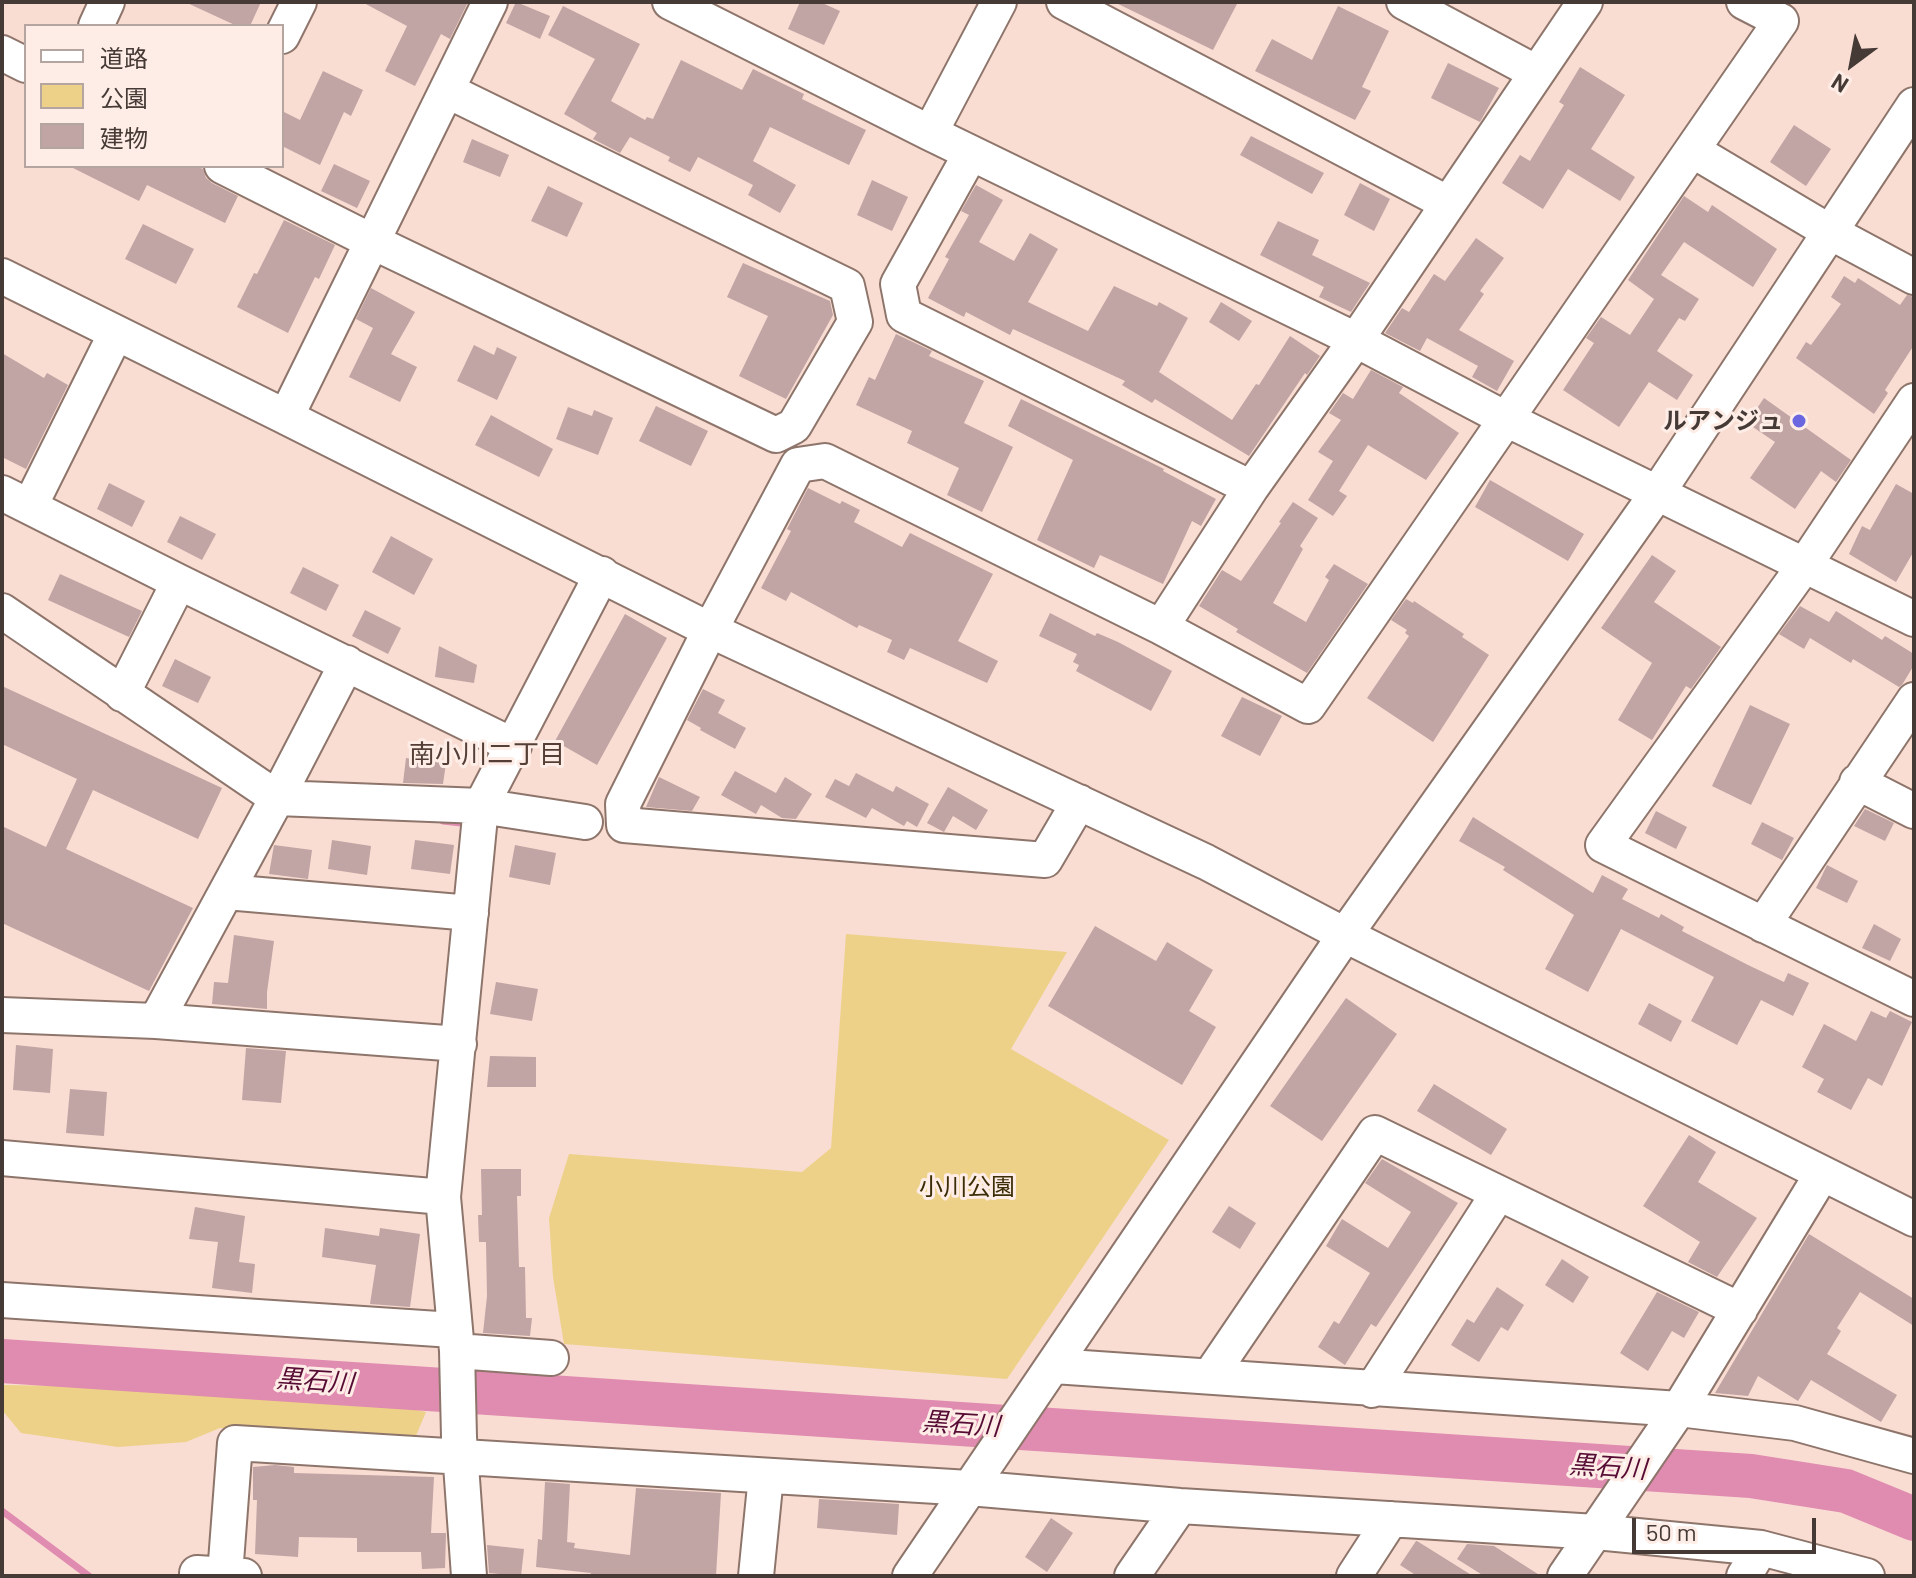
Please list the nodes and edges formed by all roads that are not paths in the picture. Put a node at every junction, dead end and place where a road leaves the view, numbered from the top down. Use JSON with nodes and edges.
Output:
{"nodes":[{"id":1,"x":107,"y":2,"type":"edge"},
{"id":2,"x":299,"y":2,"type":"edge"},
{"id":3,"x":490,"y":2,"type":"edge"},
{"id":4,"x":670,"y":2,"type":"edge"},
{"id":5,"x":999,"y":2,"type":"edge"},
{"id":6,"x":1064,"y":2,"type":"edge"},
{"id":7,"x":1404,"y":2,"type":"edge"},
{"id":8,"x":1585,"y":2,"type":"edge"},
{"id":9,"x":1744,"y":2,"type":"edge"},
{"id":10,"x":97,"y":24,"type":"edge"},
{"id":11,"x":284,"y":32,"type":"edge"},
{"id":12,"x":2,"y":53,"type":"edge"},
{"id":13,"x":24,"y":64,"type":"edge"},
{"id":14,"x":1535,"y":72,"type":"junction"},
{"id":15,"x":448,"y":91,"type":"junction"},
{"id":16,"x":1914,"y":105,"type":"edge"},
{"id":17,"x":930,"y":133,"type":"junction"},
{"id":18,"x":1692,"y":150,"type":"junction"},
{"id":19,"x":971,"y":153,"type":"junction"},
{"id":20,"x":226,"y":168,"type":"edge"},
{"id":21,"x":1447,"y":203,"type":"junction"},
{"id":22,"x":1830,"y":232,"type":"junction"},
{"id":23,"x":373,"y":242,"type":"junction"},
{"id":24,"x":2,"y":276,"type":"edge"},
{"id":25,"x":1914,"y":277,"type":"edge"},
{"id":26,"x":116,"y":333,"type":"junction"},
{"id":27,"x":1356,"y":340,"type":"junction"},
{"id":28,"x":1914,"y":401,"type":"edge"},
{"id":29,"x":286,"y":417,"type":"junction"},
{"id":30,"x":1506,"y":419,"type":"junction"},
{"id":31,"x":1251,"y":488,"type":"junction"},
{"id":32,"x":1658,"y":492,"type":"junction"},
{"id":33,"x":16,"y":500,"type":"edge"},
{"id":34,"x":1804,"y":566,"type":"junction"},
{"id":35,"x":602,"y":574,"type":"junction"},
{"id":36,"x":179,"y":582,"type":"junction"},
{"id":37,"x":2,"y":611,"type":"edge"},
{"id":38,"x":1914,"y":619,"type":"edge"},
{"id":39,"x":1161,"y":627,"type":"junction"},
{"id":40,"x":710,"y":630,"type":"junction"},
{"id":41,"x":347,"y":663,"type":"junction"},
{"id":42,"x":122,"y":694,"type":"junction"},
{"id":43,"x":1914,"y":700,"type":"edge"},
{"id":44,"x":514,"y":746,"type":"junction"},
{"id":45,"x":1857,"y":782,"type":"junction"},
{"id":46,"x":277,"y":798,"type":"junction"},
{"id":47,"x":1079,"y":802,"type":"junction"},
{"id":48,"x":481,"y":806,"type":"junction"},
{"id":49,"x":1914,"y":811,"type":"edge"},
{"id":50,"x":585,"y":822,"type":"dead end"},
{"id":51,"x":226,"y":892,"type":"junction"},
{"id":52,"x":471,"y":913,"type":"junction"},
{"id":53,"x":1763,"y":925,"type":"junction"},
{"id":54,"x":1345,"y":935,"type":"junction"},
{"id":55,"x":1914,"y":999,"type":"edge"},
{"id":56,"x":2,"y":1015,"type":"edge"},
{"id":57,"x":156,"y":1021,"type":"junction"},
{"id":58,"x":459,"y":1044,"type":"junction"},
{"id":59,"x":2,"y":1158,"type":"edge"},
{"id":60,"x":1822,"y":1174,"type":"junction"},
{"id":61,"x":1498,"y":1194,"type":"junction"},
{"id":62,"x":443,"y":1197,"type":"junction"},
{"id":63,"x":1914,"y":1219,"type":"edge"},
{"id":64,"x":2,"y":1300,"type":"edge"},
{"id":65,"x":1740,"y":1310,"type":"junction"},
{"id":66,"x":456,"y":1349,"type":"junction"},
{"id":67,"x":551,"y":1358,"type":"dead end"},
{"id":68,"x":1054,"y":1366,"type":"junction"},
{"id":69,"x":1210,"y":1376,"type":"junction"},
{"id":70,"x":1372,"y":1390,"type":"junction"},
{"id":71,"x":1679,"y":1409,"type":"junction"},
{"id":72,"x":460,"y":1446,"type":"junction"},
{"id":73,"x":1914,"y":1456,"type":"edge"},
{"id":74,"x":766,"y":1476,"type":"junction"},
{"id":75,"x":975,"y":1480,"type":"junction"},
{"id":76,"x":1180,"y":1506,"type":"junction"},
{"id":77,"x":1391,"y":1519,"type":"junction"},
{"id":78,"x":1600,"y":1526,"type":"junction"},
{"id":79,"x":1752,"y":1562,"type":"edge"},
{"id":80,"x":225,"y":1575,"type":"edge"},
{"id":81,"x":197,"y":1576,"type":"edge"},
{"id":82,"x":244,"y":1576,"type":"edge"},
{"id":83,"x":469,"y":1576,"type":"edge"},
{"id":84,"x":756,"y":1576,"type":"edge"},
{"id":85,"x":910,"y":1576,"type":"edge"},
{"id":86,"x":1132,"y":1576,"type":"edge"},
{"id":87,"x":1354,"y":1576,"type":"edge"},
{"id":88,"x":1565,"y":1576,"type":"edge"},
{"id":89,"x":1867,"y":1576,"type":"edge"}],
"edges":[{"from":1,"to":10,"type":"street"},
{"from":2,"to":11,"type":"street"},
{"from":3,"to":15,"type":"street"},
{"from":4,"to":17,"type":"street"},
{"from":5,"to":17,"type":"street"},
{"from":6,"to":21,"type":"street"},
{"from":7,"to":14,"type":"street"},
{"from":8,"to":14,"type":"street"},
{"from":9,"to":18,"type":"street"},
{"from":12,"to":13,"type":"street"},
{"from":14,"to":21,"type":"street"},
{"from":15,"to":23,"type":"street"},
{"from":15,"to":23,"type":"street"},
{"from":16,"to":22,"type":"street"},
{"from":17,"to":19,"type":"street"},
{"from":18,"to":22,"type":"street"},
{"from":18,"to":30,"type":"street"},
{"from":19,"to":27,"type":"street"},
{"from":19,"to":31,"type":"street"},
{"from":20,"to":23,"type":"street"},
{"from":21,"to":27,"type":"street"},
{"from":22,"to":25,"type":"street"},
{"from":22,"to":32,"type":"street"},
{"from":23,"to":29,"type":"street"},
{"from":24,"to":26,"type":"street"},
{"from":26,"to":29,"type":"street"},
{"from":26,"to":33,"type":"street"},
{"from":27,"to":30,"type":"street"},
{"from":27,"to":31,"type":"street"},
{"from":28,"to":34,"type":"street"},
{"from":29,"to":35,"type":"street"},
{"from":30,"to":32,"type":"street"},
{"from":30,"to":39,"type":"street"},
{"from":31,"to":39,"type":"street"},
{"from":32,"to":34,"type":"street"},
{"from":32,"to":54,"type":"street"},
{"from":33,"to":36,"type":"street"},
{"from":34,"to":38,"type":"street"},
{"from":34,"to":53,"type":"street"},
{"from":35,"to":40,"type":"street"},
{"from":35,"to":44,"type":"street"},
{"from":36,"to":41,"type":"street"},
{"from":36,"to":42,"type":"street"},
{"from":37,"to":42,"type":"street"},
{"from":39,"to":40,"type":"street"},
{"from":40,"to":47,"type":"street"},
{"from":40,"to":47,"type":"street"},
{"from":41,"to":44,"type":"street"},
{"from":41,"to":46,"type":"street"},
{"from":42,"to":46,"type":"street"},
{"from":43,"to":45,"type":"street"},
{"from":44,"to":48,"type":"street"},
{"from":45,"to":49,"type":"street"},
{"from":45,"to":53,"type":"street"},
{"from":46,"to":48,"type":"street"},
{"from":46,"to":51,"type":"street"},
{"from":47,"to":54,"type":"street"},
{"from":48,"to":50,"type":"street"},
{"from":48,"to":52,"type":"street"},
{"from":51,"to":52,"type":"street"},
{"from":51,"to":57,"type":"street"},
{"from":52,"to":58,"type":"street"},
{"from":53,"to":55,"type":"street"},
{"from":54,"to":60,"type":"street"},
{"from":54,"to":68,"type":"street"},
{"from":56,"to":57,"type":"street"},
{"from":57,"to":58,"type":"street"},
{"from":58,"to":62,"type":"street"},
{"from":59,"to":62,"type":"street"},
{"from":60,"to":63,"type":"street"},
{"from":60,"to":65,"type":"street"},
{"from":61,"to":65,"type":"street"},
{"from":61,"to":69,"type":"street"},
{"from":61,"to":70,"type":"street"},
{"from":62,"to":66,"type":"street"},
{"from":64,"to":66,"type":"street"},
{"from":65,"to":71,"type":"street"},
{"from":66,"to":67,"type":"street"},
{"from":66,"to":72,"type":"street"},
{"from":68,"to":69,"type":"street"},
{"from":68,"to":75,"type":"street"},
{"from":69,"to":70,"type":"street"},
{"from":70,"to":71,"type":"street"},
{"from":71,"to":73,"type":"street"},
{"from":71,"to":78,"type":"street"},
{"from":72,"to":74,"type":"street"},
{"from":72,"to":80,"type":"street"},
{"from":72,"to":83,"type":"street"},
{"from":74,"to":75,"type":"street"},
{"from":74,"to":84,"type":"street"},
{"from":75,"to":76,"type":"street"},
{"from":75,"to":85,"type":"street"},
{"from":76,"to":77,"type":"street"},
{"from":76,"to":86,"type":"street"},
{"from":77,"to":78,"type":"street"},
{"from":77,"to":87,"type":"street"},
{"from":78,"to":79,"type":"street"},
{"from":78,"to":88,"type":"street"},
{"from":79,"to":89,"type":"street"},
{"from":80,"to":81,"type":"street"},
{"from":80,"to":82,"type":"street"}]}
